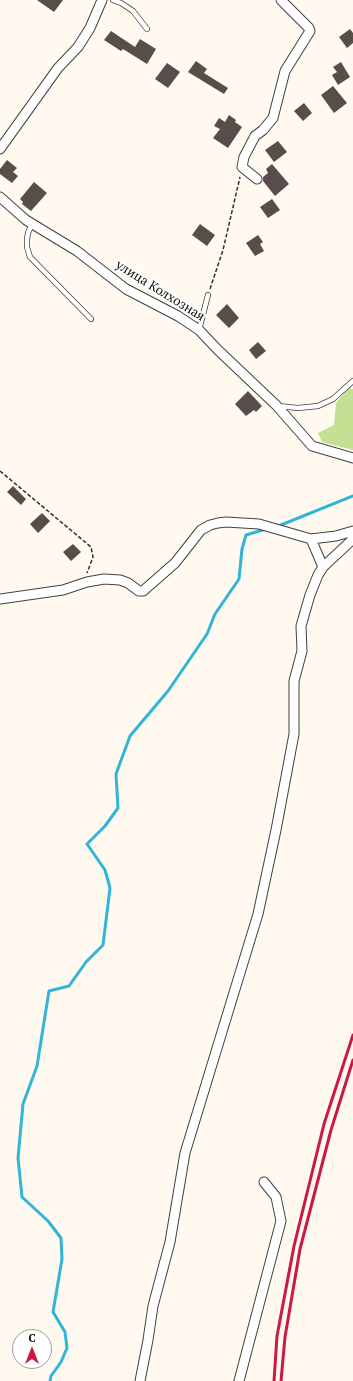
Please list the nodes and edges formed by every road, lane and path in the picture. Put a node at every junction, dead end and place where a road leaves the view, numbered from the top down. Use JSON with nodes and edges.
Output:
{"nodes":[{"id":1,"x":102,"y":0,"type":"edge"},
{"id":2,"x":113,"y":0,"type":"edge"},
{"id":3,"x":281,"y":0,"type":"edge"},
{"id":4,"x":147,"y":29,"type":"dead end"},
{"id":5,"x":0,"y":149,"type":"edge"},
{"id":6,"x":242,"y":167,"type":"junction"},
{"id":7,"x":257,"y":179,"type":"dead end"},
{"id":8,"x":0,"y":197,"type":"edge"},
{"id":9,"x":32,"y":224,"type":"junction"},
{"id":10,"x":208,"y":295,"type":"joint"},
{"id":11,"x":91,"y":318,"type":"dead end"},
{"id":12,"x":199,"y":330,"type":"junction"},
{"id":13,"x":353,"y":381,"type":"edge"},
{"id":14,"x":277,"y":406,"type":"junction"},
{"id":15,"x":353,"y":458,"type":"edge"},
{"id":16,"x":0,"y":471,"type":"edge"},
{"id":17,"x":353,"y":531,"type":"edge"},
{"id":18,"x":353,"y":539,"type":"edge"},
{"id":19,"x":311,"y":540,"type":"junction"},
{"id":20,"x":324,"y":567,"type":"junction"},
{"id":21,"x":79,"y":584,"type":"junction"},
{"id":22,"x":0,"y":598,"type":"edge"},
{"id":23,"x":264,"y":1182,"type":"dead end"},
{"id":24,"x":140,"y":1381,"type":"edge"},
{"id":25,"x":239,"y":1381,"type":"edge"}],
"edges":[{"from":1,"to":5,"type":"street"},
{"from":2,"to":4,"type":"lane"},
{"from":3,"to":6,"type":"street"},
{"from":6,"to":7,"type":"street"},
{"from":6,"to":10,"type":"path"},
{"from":8,"to":9,"type":"street","name":"улица Колхозная"},
{"from":9,"to":11,"type":"lane"},
{"from":9,"to":12,"type":"street","name":"улица Колхозная"},
{"from":10,"to":12,"type":"lane"},
{"from":12,"to":14,"type":"street","name":"улица Колхозная"},
{"from":13,"to":14,"type":"lane"},
{"from":14,"to":15,"type":"street","name":"улица Колхозная"},
{"from":16,"to":21,"type":"path"},
{"from":17,"to":19,"type":"street"},
{"from":18,"to":20,"type":"street"},
{"from":19,"to":20,"type":"street"},
{"from":19,"to":21,"type":"street"},
{"from":20,"to":24,"type":"street"},
{"from":21,"to":22,"type":"street"},
{"from":23,"to":25,"type":"street"}]}
